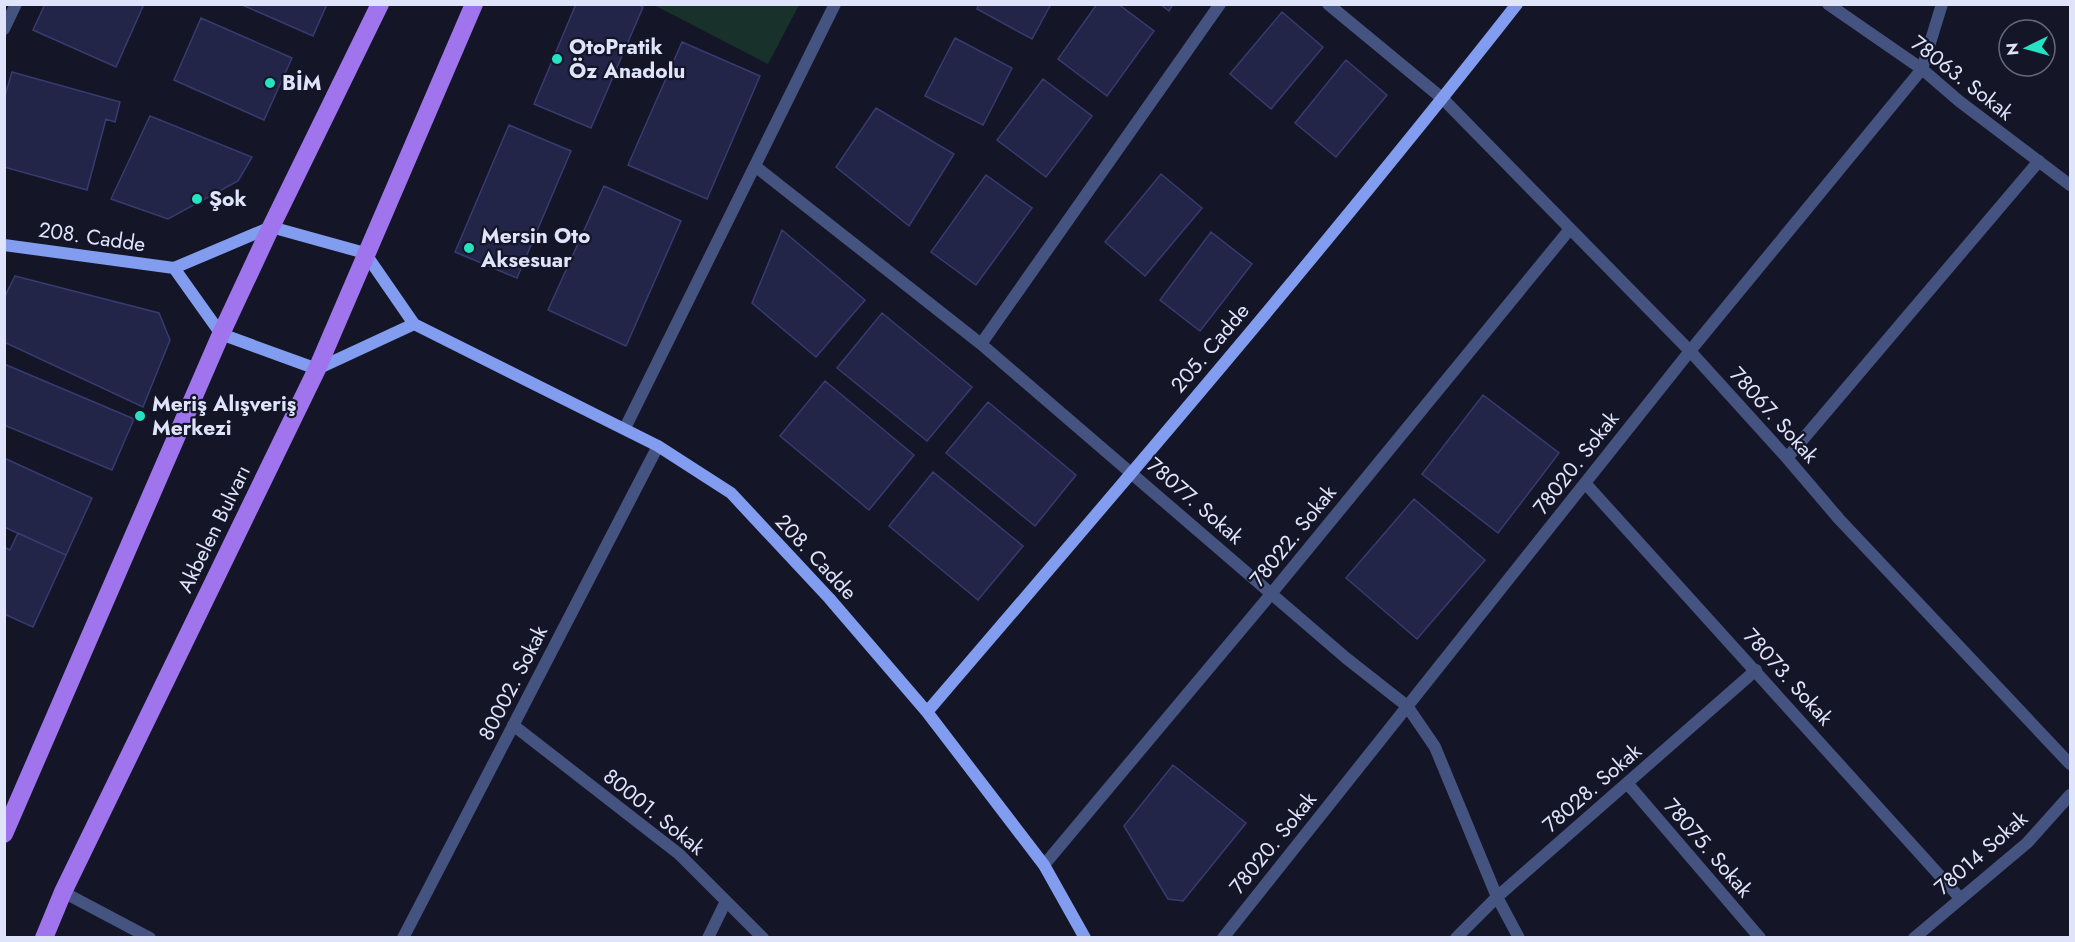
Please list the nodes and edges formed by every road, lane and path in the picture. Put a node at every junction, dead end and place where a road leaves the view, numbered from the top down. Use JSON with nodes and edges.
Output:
{"nodes":[{"id":1,"x":16,"y":4,"type":"edge"},
{"id":2,"x":380,"y":4,"type":"edge"},
{"id":3,"x":474,"y":4,"type":"edge"},
{"id":4,"x":835,"y":4,"type":"edge"},
{"id":5,"x":1220,"y":4,"type":"edge"},
{"id":6,"x":1328,"y":4,"type":"edge"},
{"id":7,"x":1517,"y":4,"type":"edge"},
{"id":8,"x":1828,"y":4,"type":"edge"},
{"id":9,"x":1942,"y":4,"type":"edge"},
{"id":10,"x":4,"y":29,"type":"edge"},
{"id":11,"x":1922,"y":69,"type":"junction"},
{"id":12,"x":1443,"y":99,"type":"junction"},
{"id":13,"x":2039,"y":161,"type":"junction"},
{"id":14,"x":755,"y":166,"type":"junction"},
{"id":15,"x":2070,"y":185,"type":"edge"},
{"id":16,"x":271,"y":227,"type":"junction"},
{"id":17,"x":1570,"y":229,"type":"junction"},
{"id":18,"x":4,"y":245,"type":"edge"},
{"id":19,"x":365,"y":253,"type":"junction"},
{"id":20,"x":174,"y":268,"type":"junction"},
{"id":21,"x":414,"y":324,"type":"junction"},
{"id":22,"x":222,"y":334,"type":"junction"},
{"id":23,"x":981,"y":344,"type":"junction"},
{"id":24,"x":1690,"y":351,"type":"junction"},
{"id":25,"x":317,"y":369,"type":"junction"},
{"id":26,"x":625,"y":428,"type":"junction"},
{"id":27,"x":658,"y":446,"type":"junction"},
{"id":28,"x":1787,"y":458,"type":"junction"},
{"id":29,"x":1132,"y":472,"type":"junction"},
{"id":30,"x":1585,"y":483,"type":"junction"},
{"id":31,"x":1271,"y":594,"type":"junction"},
{"id":32,"x":1756,"y":670,"type":"junction"},
{"id":33,"x":1407,"y":706,"type":"junction"},
{"id":34,"x":927,"y":712,"type":"junction"},
{"id":35,"x":513,"y":725,"type":"junction"},
{"id":36,"x":2070,"y":764,"type":"edge"},
{"id":37,"x":1627,"y":783,"type":"junction"},
{"id":38,"x":2070,"y":795,"type":"edge"},
{"id":39,"x":4,"y":834,"type":"edge"},
{"id":40,"x":1044,"y":865,"type":"junction"},
{"id":41,"x":63,"y":892,"type":"junction"},
{"id":42,"x":1497,"y":897,"type":"junction"},
{"id":43,"x":1960,"y":898,"type":"junction"},
{"id":44,"x":726,"y":901,"type":"junction"},
{"id":45,"x":44,"y":938,"type":"edge"},
{"id":46,"x":150,"y":938,"type":"edge"},
{"id":47,"x":403,"y":938,"type":"edge"},
{"id":48,"x":708,"y":938,"type":"edge"},
{"id":49,"x":762,"y":938,"type":"edge"},
{"id":50,"x":1085,"y":938,"type":"edge"},
{"id":51,"x":1223,"y":938,"type":"edge"},
{"id":52,"x":1456,"y":938,"type":"edge"},
{"id":53,"x":1519,"y":938,"type":"edge"},
{"id":54,"x":1760,"y":938,"type":"edge"},
{"id":55,"x":1914,"y":938,"type":"edge"}],
"edges":[{"from":1,"to":10,"type":"street"},
{"from":2,"to":16,"type":"main road"},
{"from":3,"to":19,"type":"main road","name":"Akbelen Bulvarı"},
{"from":4,"to":14,"type":"street"},
{"from":5,"to":23,"type":"street"},
{"from":6,"to":12,"type":"street","name":"78067. Sokak"},
{"from":7,"to":12,"type":"street","name":"205. Cadde"},
{"from":8,"to":11,"type":"street","name":"78063. Sokak"},
{"from":9,"to":11,"type":"street","name":"78020. Sokak"},
{"from":11,"to":13,"type":"street","name":"78063. Sokak"},
{"from":11,"to":24,"type":"street","name":"78020. Sokak"},
{"from":12,"to":17,"type":"street","name":"78067. Sokak"},
{"from":12,"to":29,"type":"street","name":"205. Cadde"},
{"from":13,"to":15,"type":"street","name":"78063. Sokak"},
{"from":13,"to":28,"type":"street"},
{"from":14,"to":23,"type":"street","name":"78077. Sokak"},
{"from":14,"to":26,"type":"street"},
{"from":16,"to":19,"type":"street"},
{"from":16,"to":20,"type":"street"},
{"from":16,"to":22,"type":"main road"},
{"from":17,"to":24,"type":"street","name":"78067. Sokak"},
{"from":17,"to":31,"type":"street","name":"78022. Sokak"},
{"from":18,"to":20,"type":"street","name":"208. Cadde"},
{"from":19,"to":21,"type":"street"},
{"from":19,"to":25,"type":"main road","name":"Akbelen Bulvarı"},
{"from":20,"to":22,"type":"street"},
{"from":21,"to":25,"type":"street"},
{"from":21,"to":26,"type":"street","name":"208. Cadde"},
{"from":22,"to":25,"type":"street"},
{"from":22,"to":39,"type":"main road"},
{"from":23,"to":29,"type":"street","name":"78077. Sokak"},
{"from":24,"to":28,"type":"street","name":"78067. Sokak"},
{"from":24,"to":30,"type":"street","name":"78020. Sokak"},
{"from":25,"to":41,"type":"main road","name":"Akbelen Bulvarı"},
{"from":26,"to":27,"type":"street","name":"208. Cadde"},
{"from":27,"to":34,"type":"street","name":"208. Cadde"},
{"from":27,"to":35,"type":"street","name":"80002. Sokak"},
{"from":28,"to":36,"type":"street","name":"78067. Sokak"},
{"from":29,"to":31,"type":"street","name":"78077. Sokak"},
{"from":29,"to":34,"type":"street","name":"205. Cadde"},
{"from":30,"to":32,"type":"street","name":"78073. Sokak"},
{"from":30,"to":33,"type":"street","name":"78020. Sokak"},
{"from":31,"to":33,"type":"street","name":"78077. Sokak"},
{"from":31,"to":40,"type":"street","name":"78022. Sokak"},
{"from":32,"to":37,"type":"street","name":"78028. Sokak"},
{"from":32,"to":43,"type":"street","name":"78073. Sokak"},
{"from":33,"to":42,"type":"street","name":"78077. Sokak"},
{"from":33,"to":51,"type":"street","name":"78020. Sokak"},
{"from":34,"to":40,"type":"street","name":"208. Cadde"},
{"from":35,"to":44,"type":"street","name":"80001. Sokak"},
{"from":35,"to":47,"type":"street","name":"80002. Sokak"},
{"from":37,"to":42,"type":"street","name":"78028. Sokak"},
{"from":37,"to":54,"type":"street","name":"78075. Sokak"},
{"from":38,"to":43,"type":"street","name":"78014 Sokak"},
{"from":40,"to":50,"type":"street","name":"208. Cadde"},
{"from":41,"to":45,"type":"main road","name":"Akbelen Bulvarı"},
{"from":41,"to":46,"type":"street"},
{"from":42,"to":52,"type":"street","name":"78028. Sokak"},
{"from":42,"to":53,"type":"street","name":"78077. Sokak"},
{"from":43,"to":55,"type":"street","name":"78014 Sokak"},
{"from":44,"to":48,"type":"street"},
{"from":44,"to":49,"type":"street","name":"80001. Sokak"}]}
